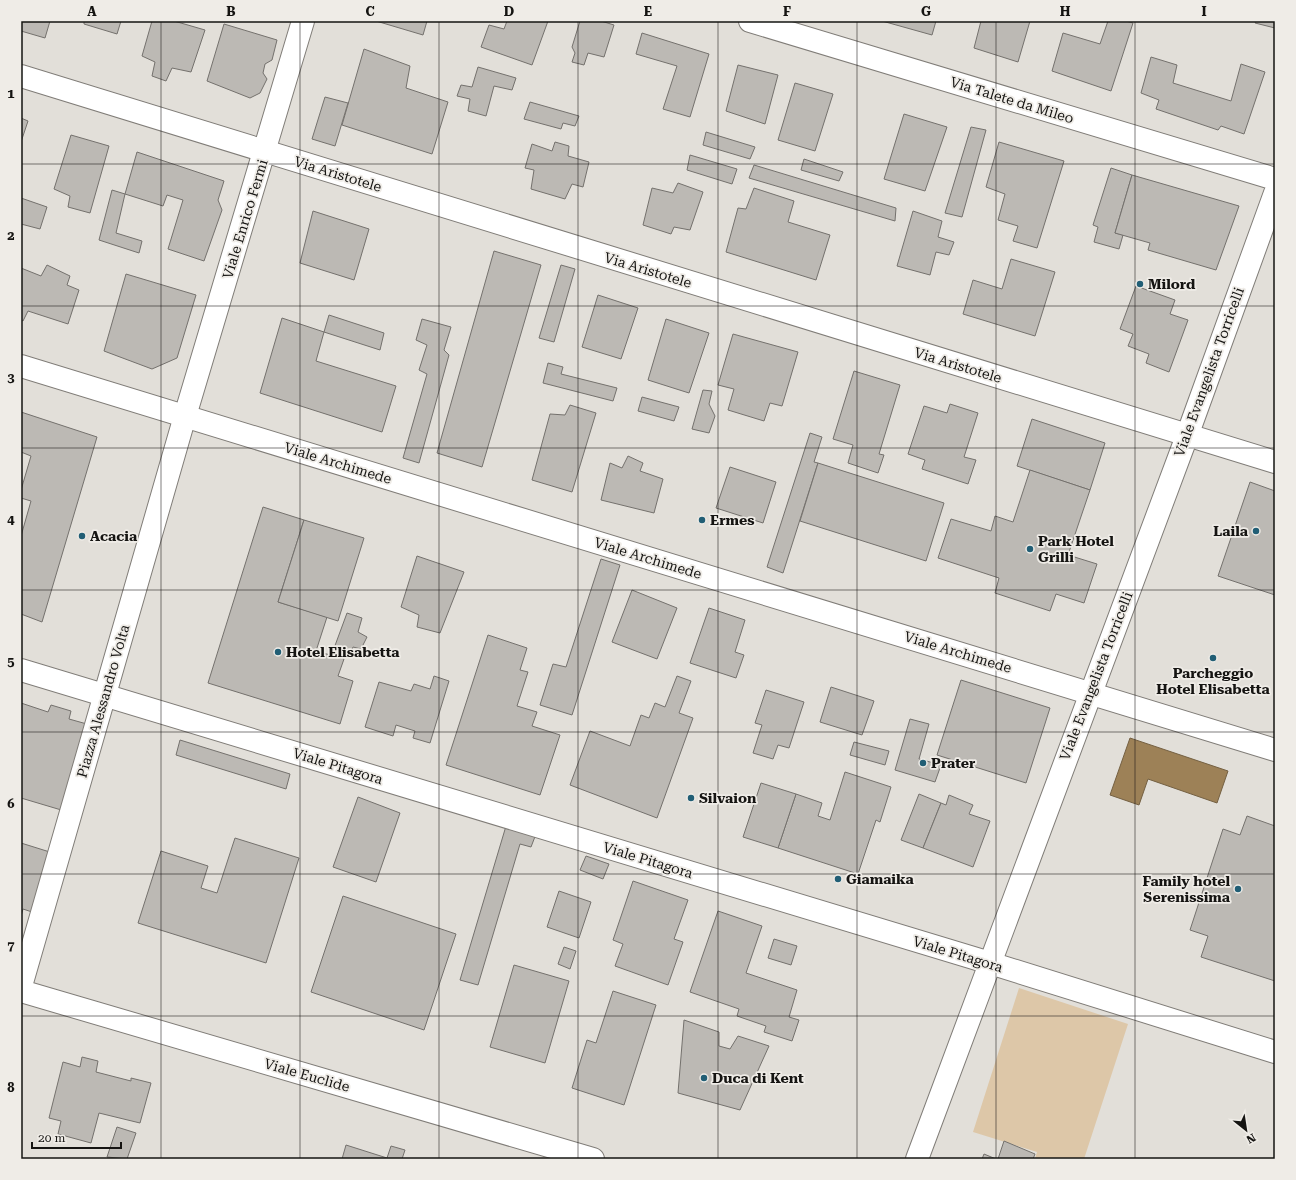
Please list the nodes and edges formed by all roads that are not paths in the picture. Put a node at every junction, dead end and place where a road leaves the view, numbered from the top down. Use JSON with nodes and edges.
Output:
{"nodes":[{"id":1,"x":303,"y":21,"type":"edge"},
{"id":2,"x":750,"y":21,"type":"edge"},
{"id":3,"x":21,"y":76,"type":"edge"},
{"id":4,"x":265,"y":152,"type":"junction"},
{"id":5,"x":1275,"y":179,"type":"edge"},
{"id":6,"x":1275,"y":193,"type":"edge"},
{"id":7,"x":21,"y":366,"type":"edge"},
{"id":8,"x":185,"y":416,"type":"junction"},
{"id":9,"x":1187,"y":436,"type":"junction"},
{"id":10,"x":1275,"y":462,"type":"edge"},
{"id":11,"x":21,"y":670,"type":"edge"},
{"id":12,"x":1090,"y":693,"type":"junction"},
{"id":13,"x":105,"y":696,"type":"junction"},
{"id":14,"x":1275,"y":750,"type":"edge"},
{"id":15,"x":990,"y":963,"type":"junction"},
{"id":16,"x":21,"y":986,"type":"edge"},
{"id":17,"x":21,"y":990,"type":"edge"},
{"id":18,"x":1275,"y":1052,"type":"edge"},
{"id":19,"x":593,"y":1159,"type":"edge"},
{"id":20,"x":917,"y":1159,"type":"edge"}],
"edges":[{"from":1,"to":4,"type":"street","name":"Viale Enrico Fermi"},
{"from":2,"to":5,"type":"street","name":"Via Talete da Mileo"},
{"from":3,"to":4,"type":"street","name":"Via Aristotele"},
{"from":4,"to":8,"type":"street","name":"Viale Enrico Fermi"},
{"from":4,"to":9,"type":"street","name":"Via Aristotele"},
{"from":6,"to":9,"type":"street","name":"Viale Evangelista Torricelli"},
{"from":7,"to":8,"type":"street","name":"Viale Archimede"},
{"from":8,"to":12,"type":"street","name":"Viale Archimede"},
{"from":8,"to":13,"type":"street","name":"Piazza Alessandro Volta"},
{"from":9,"to":10,"type":"street","name":"Via Aristotele"},
{"from":9,"to":12,"type":"street","name":"Viale Evangelista Torricelli"},
{"from":11,"to":13,"type":"street","name":"Viale Pitagora"},
{"from":12,"to":14,"type":"street","name":"Viale Archimede"},
{"from":12,"to":15,"type":"street","name":"Viale Evangelista Torricelli"},
{"from":13,"to":15,"type":"street","name":"Viale Pitagora"},
{"from":13,"to":16,"type":"street","name":"Piazza Alessandro Volta"},
{"from":15,"to":18,"type":"street","name":"Viale Pitagora"},
{"from":15,"to":20,"type":"street","name":"Viale Evangelista Torricelli"},
{"from":17,"to":19,"type":"street","name":"Viale Euclide"}]}
